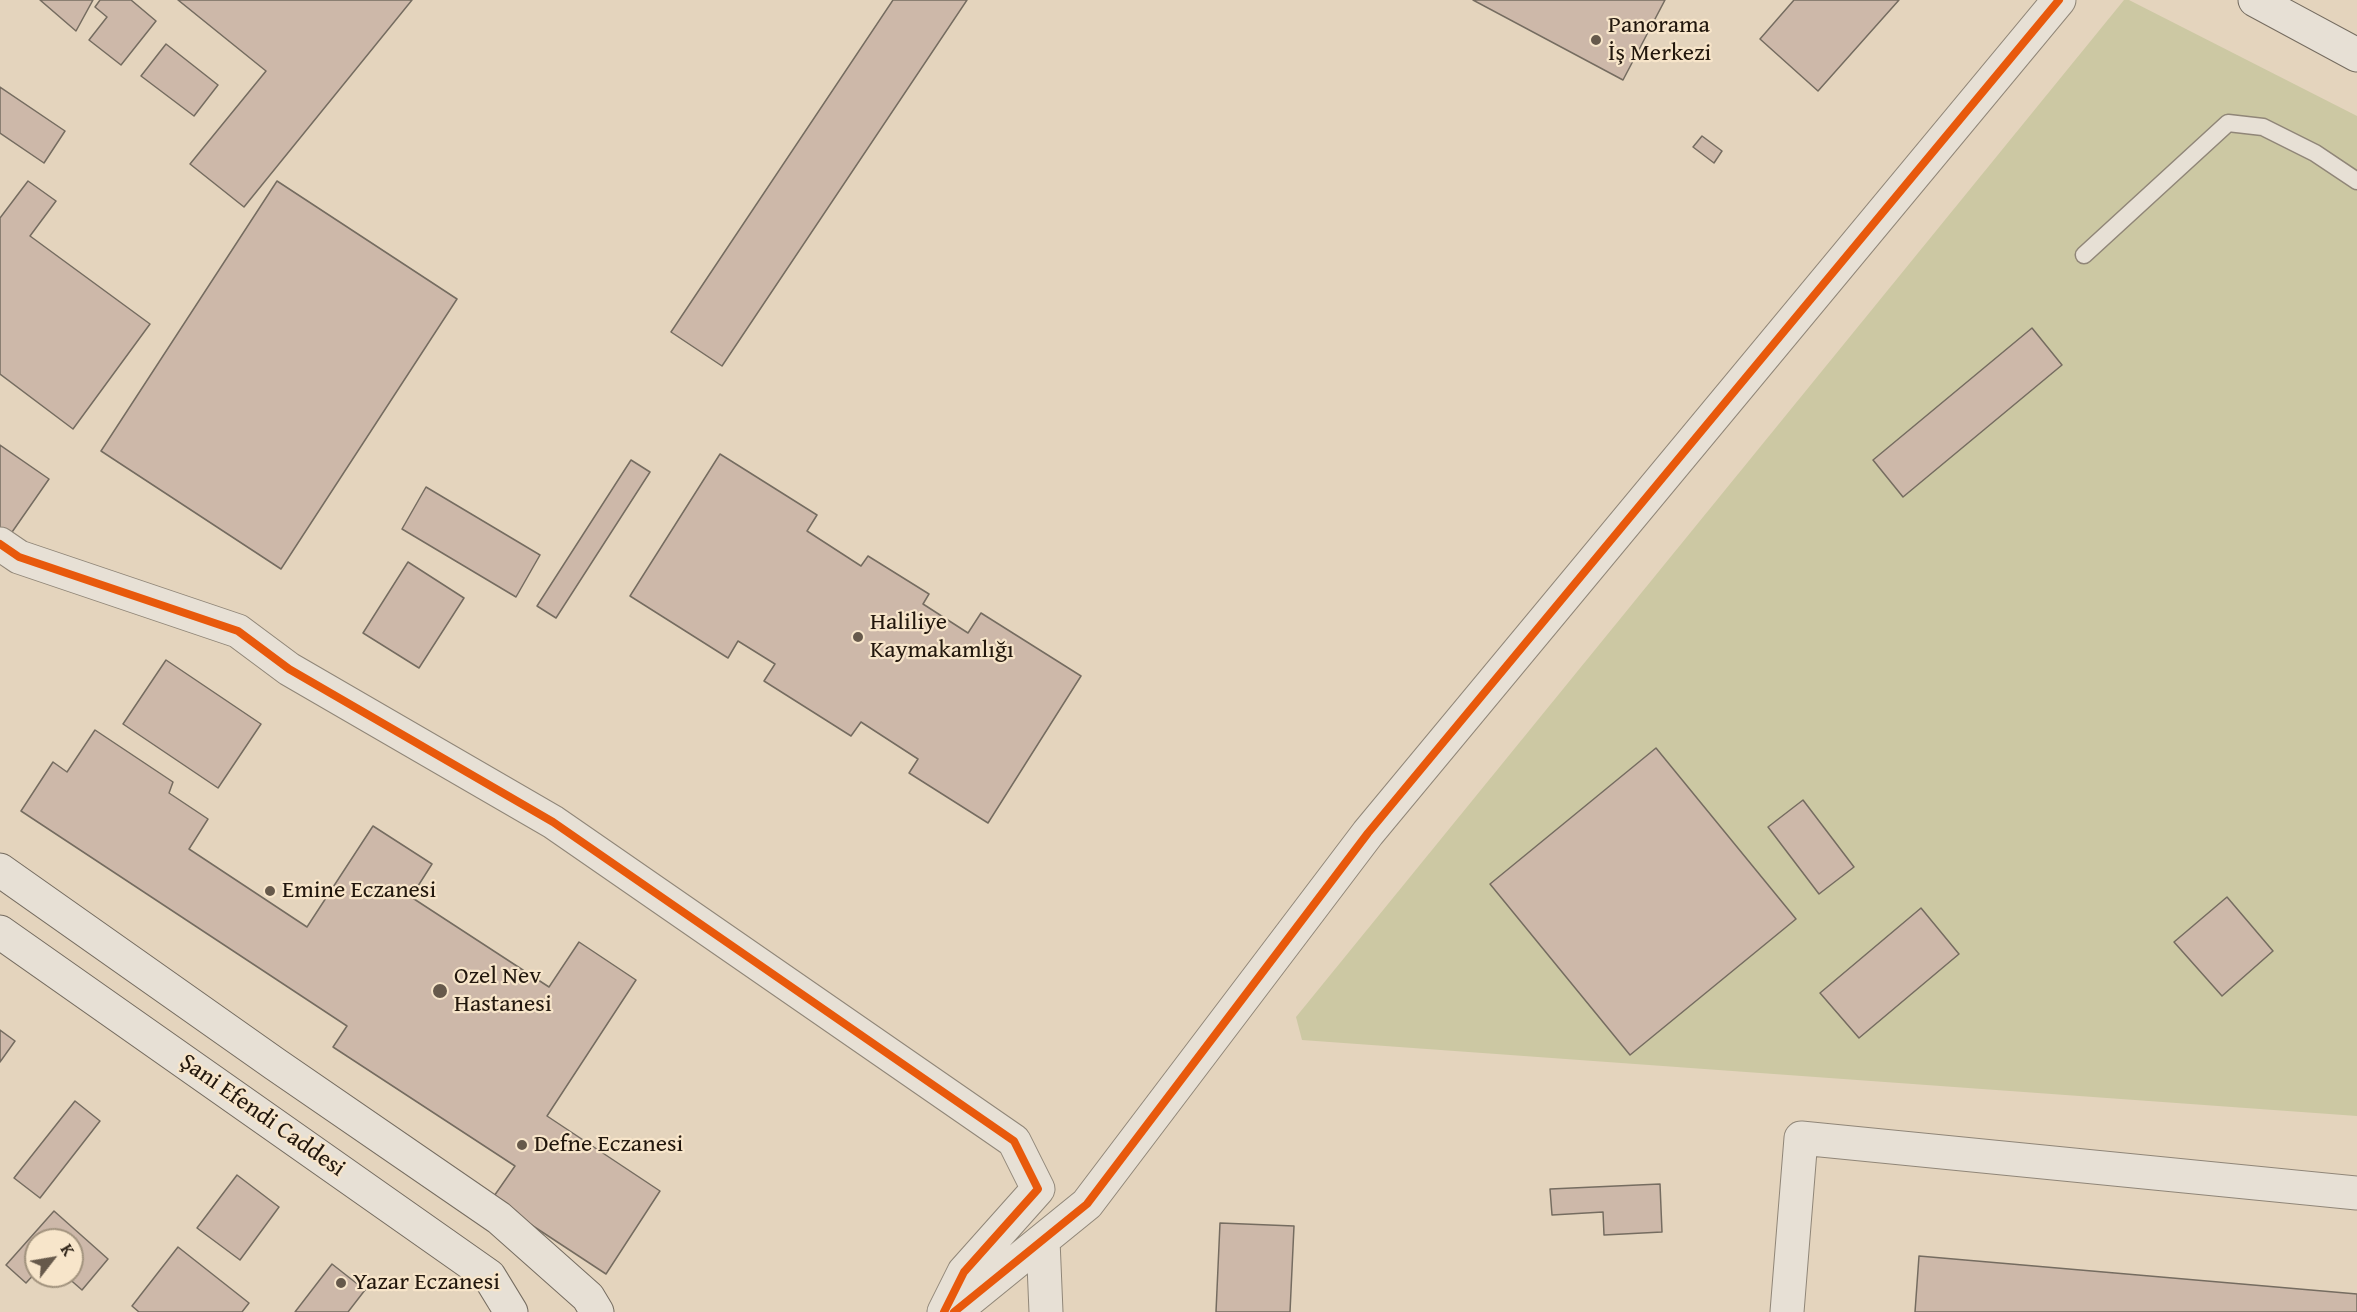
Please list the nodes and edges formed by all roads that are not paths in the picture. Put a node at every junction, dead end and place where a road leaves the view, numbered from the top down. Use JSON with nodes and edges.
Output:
{"nodes":[{"id":1,"x":2059,"y":0,"type":"edge"},
{"id":2,"x":2254,"y":0,"type":"edge"},
{"id":3,"x":2357,"y":55,"type":"edge"},
{"id":4,"x":2357,"y":181,"type":"edge"},
{"id":5,"x":2085,"y":255,"type":"dead end"},
{"id":6,"x":0,"y":544,"type":"edge"},
{"id":7,"x":0,"y":870,"type":"edge"},
{"id":8,"x":0,"y":932,"type":"edge"},
{"id":9,"x":2357,"y":1193,"type":"edge"},
{"id":10,"x":1043,"y":1240,"type":"junction"},
{"id":11,"x":511,"y":1312,"type":"edge"},
{"id":12,"x":597,"y":1312,"type":"edge"},
{"id":13,"x":944,"y":1312,"type":"edge"},
{"id":14,"x":954,"y":1312,"type":"edge"},
{"id":15,"x":1046,"y":1312,"type":"edge"},
{"id":16,"x":1787,"y":1312,"type":"edge"}],
"edges":[{"from":1,"to":10,"type":"street"},
{"from":2,"to":3,"type":"street"},
{"from":4,"to":5,"type":"lane"},
{"from":6,"to":13,"type":"street"},
{"from":7,"to":12,"type":"street"},
{"from":8,"to":11,"type":"street","name":"Şani Efendi Caddesi"},
{"from":9,"to":16,"type":"street"},
{"from":10,"to":14,"type":"street"},
{"from":10,"to":15,"type":"street"}]}
